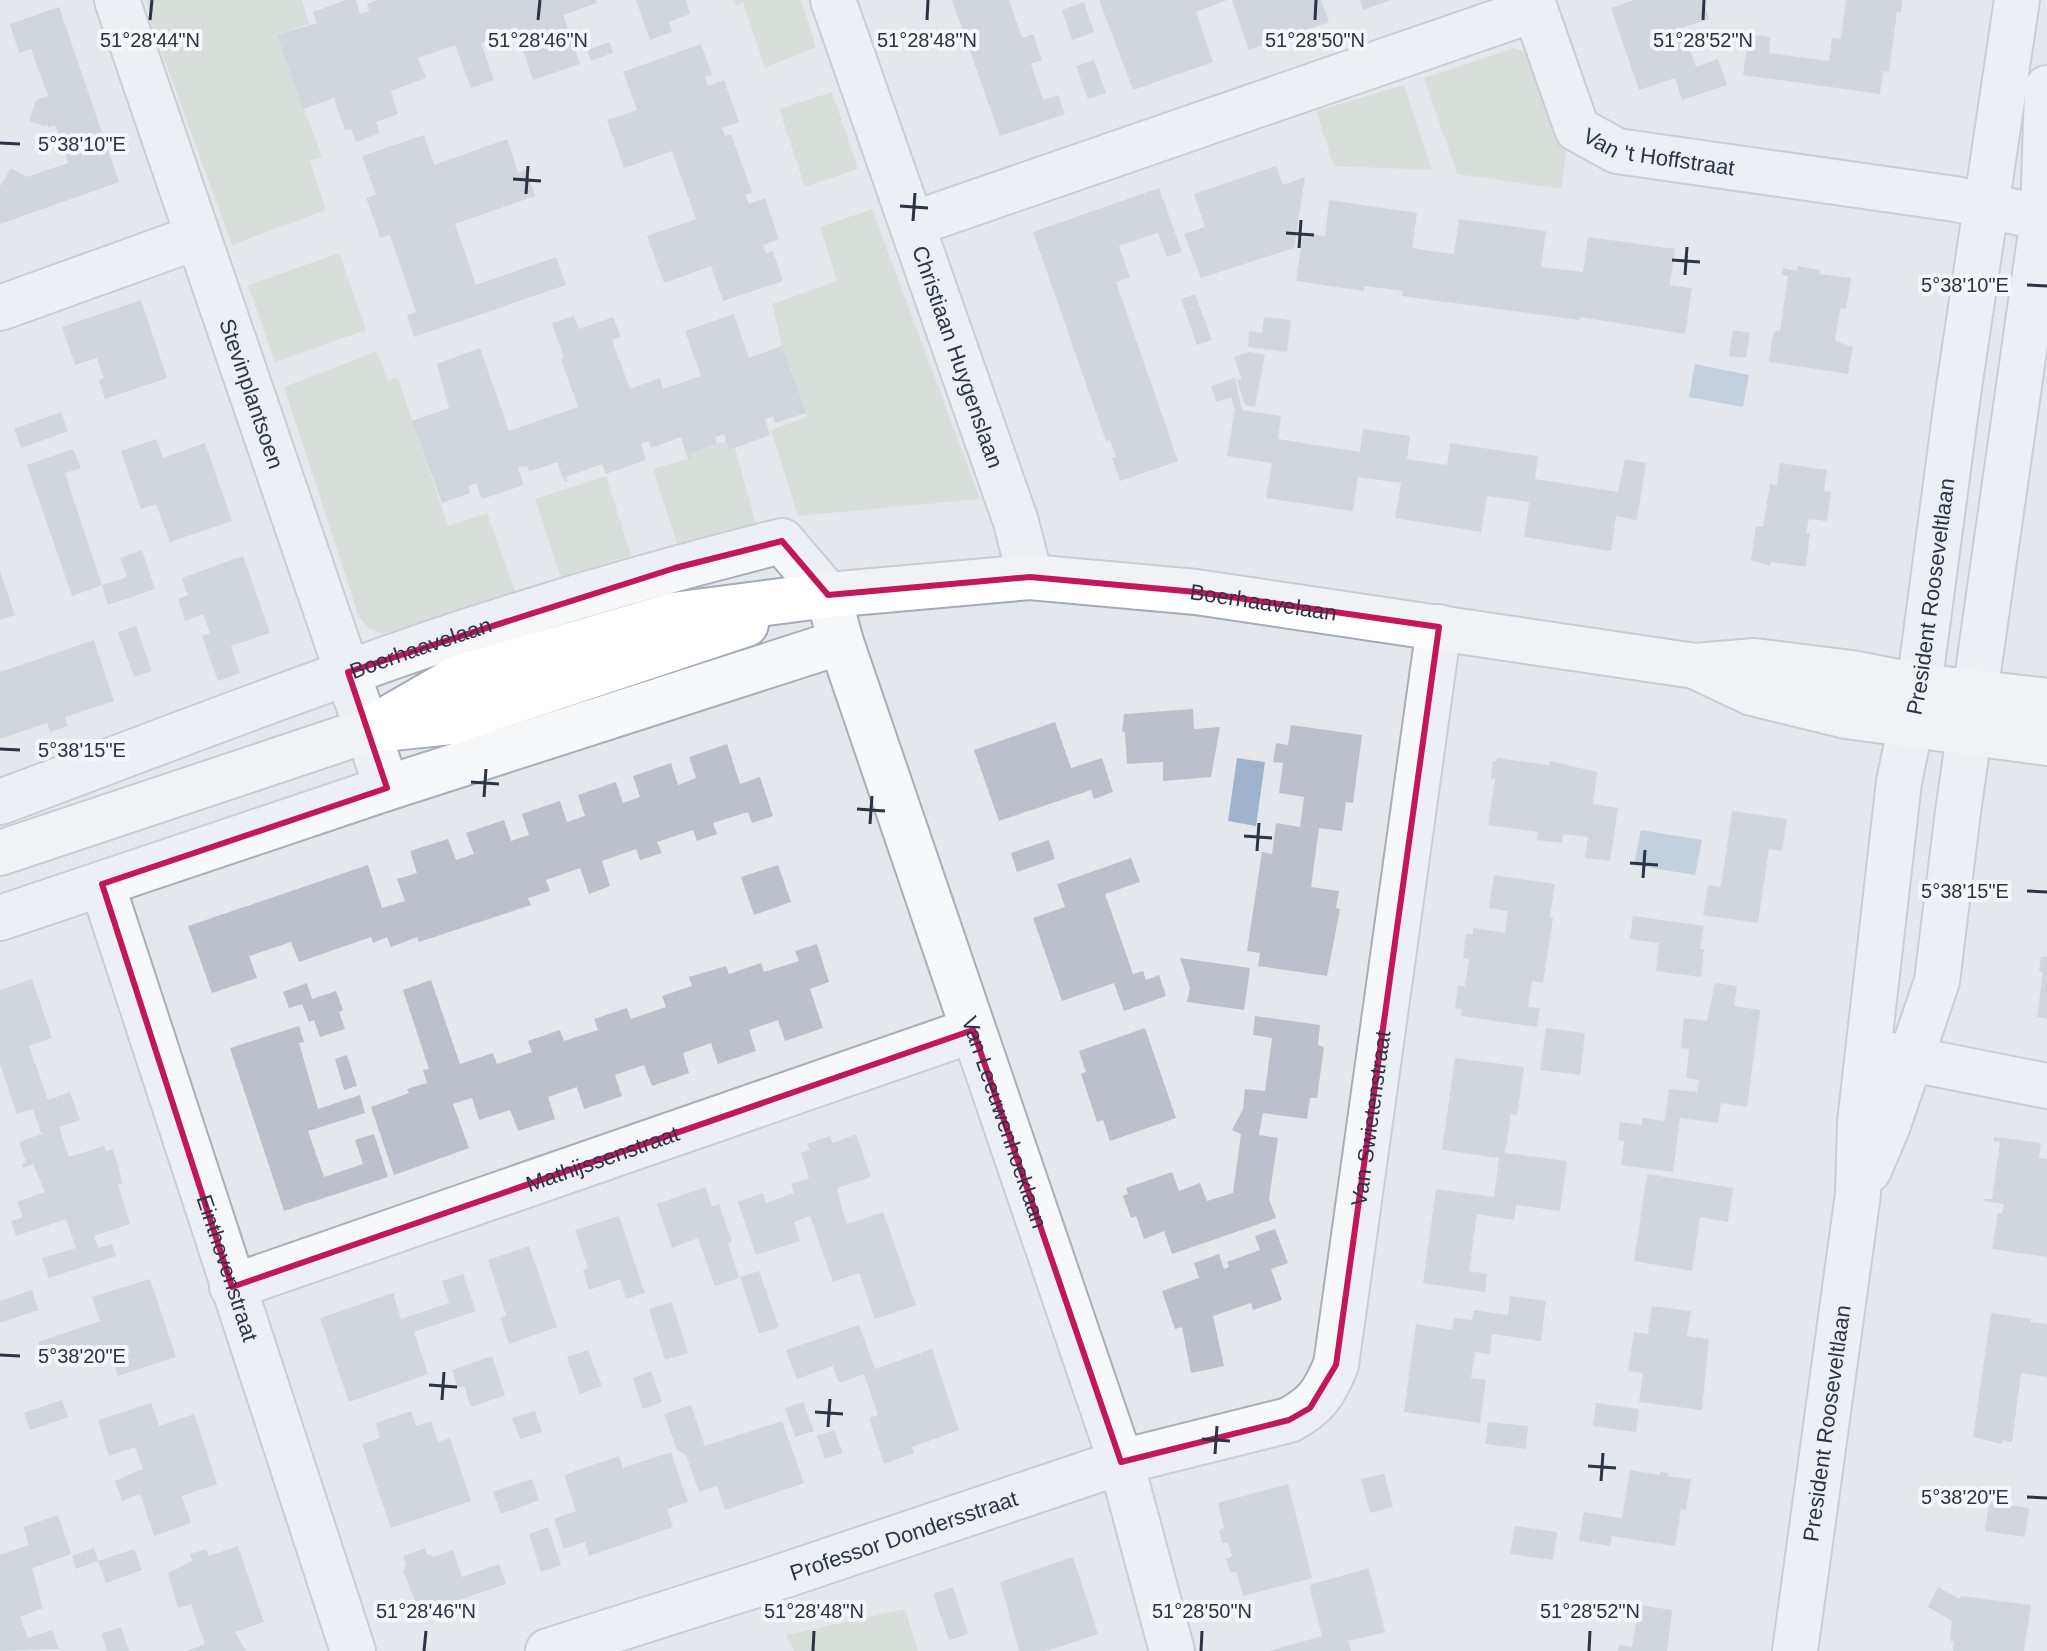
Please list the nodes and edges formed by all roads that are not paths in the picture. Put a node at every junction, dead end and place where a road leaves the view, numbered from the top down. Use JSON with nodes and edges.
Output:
{"nodes":[{"id":1,"x":117,"y":0,"type":"edge"},
{"id":2,"x":833,"y":0,"type":"edge"},
{"id":3,"x":2017,"y":0,"type":"edge"},
{"id":4,"x":1534,"y":5,"type":"edge"},
{"id":5,"x":2047,"y":88,"type":"edge"},
{"id":6,"x":1987,"y":205,"type":"junction"},
{"id":7,"x":2043,"y":218,"type":"junction"},
{"id":8,"x":913,"y":224,"type":"junction"},
{"id":9,"x":197,"y":237,"type":"junction"},
{"id":10,"x":0,"y":308,"type":"edge"},
{"id":11,"x":1030,"y":577,"type":"junction"},
{"id":12,"x":828,"y":595,"type":"junction"},
{"id":13,"x":1439,"y":627,"type":"junction"},
{"id":14,"x":841,"y":642,"type":"junction"},
{"id":15,"x":348,"y":672,"type":"junction"},
{"id":16,"x":1976,"y":692,"type":"junction"},
{"id":17,"x":2047,"y":701,"type":"edge"},
{"id":18,"x":1915,"y":706,"type":"junction"},
{"id":19,"x":368,"y":730,"type":"junction"},
{"id":20,"x":1971,"y":734,"type":"junction"},
{"id":21,"x":2047,"y":743,"type":"edge"},
{"id":22,"x":387,"y":788,"type":"junction"},
{"id":23,"x":0,"y":802,"type":"edge"},
{"id":24,"x":0,"y":853,"type":"edge"},
{"id":25,"x":102,"y":884,"type":"junction"},
{"id":26,"x":0,"y":918,"type":"edge"},
{"id":27,"x":973,"y":1030,"type":"junction"},
{"id":28,"x":1868,"y":1051,"type":"junction"},
{"id":29,"x":1910,"y":1058,"type":"junction"},
{"id":30,"x":2047,"y":1086,"type":"edge"},
{"id":31,"x":1858,"y":1194,"type":"junction"},
{"id":32,"x":232,"y":1287,"type":"junction"},
{"id":33,"x":1121,"y":1462,"type":"junction"},
{"id":34,"x":353,"y":1651,"type":"edge"},
{"id":35,"x":548,"y":1651,"type":"edge"},
{"id":36,"x":1172,"y":1651,"type":"edge"},
{"id":37,"x":1795,"y":1651,"type":"edge"}],
"edges":[{"from":1,"to":9,"type":"street","name":"Stevinplantsoen"},
{"from":2,"to":8,"type":"street","name":"Christiaan Huygenslaan"},
{"from":3,"to":6,"type":"street","name":"President Rooseveltlaan"},
{"from":4,"to":6,"type":"street","name":"Van 't Hoffstraat"},
{"from":4,"to":8,"type":"street","name":"Van 't Hoffstraat"},
{"from":5,"to":7,"type":"street","name":"President Rooseveltlaan"},
{"from":6,"to":7,"type":"street","name":"Van 't Hoffstraat"},
{"from":6,"to":18,"type":"street","name":"President Rooseveltlaan"},
{"from":7,"to":16,"type":"street","name":"President Rooseveltlaan"},
{"from":8,"to":11,"type":"street","name":"Christiaan Huygenslaan"},
{"from":9,"to":10,"type":"street"},
{"from":9,"to":15,"type":"street","name":"Stevinplantsoen"},
{"from":11,"to":12,"type":"main road","name":"Boerhaavelaan"},
{"from":11,"to":13,"type":"main road","name":"Boerhaavelaan"},
{"from":12,"to":14,"type":"street","name":"Van Leeuwenhoeklaan"},
{"from":12,"to":15,"type":"street","name":"Boerhaavelaan"},
{"from":12,"to":19,"type":"main road","name":"Boerhaavelaan"},
{"from":13,"to":18,"type":"main road","name":"Boerhaavelaan"},
{"from":13,"to":33,"type":"street","name":"Van Swietenstraat"},
{"from":14,"to":22,"type":"street"},
{"from":14,"to":27,"type":"street","name":"Van Leeuwenhoeklaan"},
{"from":15,"to":19,"type":"street","name":"Stevinplantsoen"},
{"from":15,"to":23,"type":"street","name":"Boerhaavelaan"},
{"from":16,"to":17,"type":"main road"},
{"from":16,"to":18,"type":"main road"},
{"from":16,"to":20,"type":"street","name":"President Rooseveltlaan"},
{"from":18,"to":20,"type":"main road"},
{"from":18,"to":28,"type":"street","name":"President Rooseveltlaan"},
{"from":19,"to":22,"type":"street","name":"Stevinplantsoen"},
{"from":19,"to":24,"type":"main road","name":"Boerhaavelaan"},
{"from":20,"to":21,"type":"main road"},
{"from":20,"to":29,"type":"street","name":"President Rooseveltlaan"},
{"from":22,"to":25,"type":"street"},
{"from":25,"to":26,"type":"street"},
{"from":25,"to":32,"type":"street","name":"Einthovenstraat"},
{"from":27,"to":32,"type":"street","name":"Mathijssenstraat"},
{"from":27,"to":33,"type":"street","name":"Van Leeuwenhoeklaan"},
{"from":28,"to":29,"type":"street"},
{"from":28,"to":31,"type":"street","name":"President Rooseveltlaan"},
{"from":29,"to":30,"type":"street"},
{"from":29,"to":31,"type":"street","name":"President Rooseveltlaan"},
{"from":31,"to":37,"type":"street","name":"President Rooseveltlaan"},
{"from":32,"to":34,"type":"street","name":"Einthovenstraat"},
{"from":33,"to":35,"type":"street","name":"Professor Dondersstraat"},
{"from":33,"to":36,"type":"street","name":"Van Leeuwenhoeklaan"}]}
